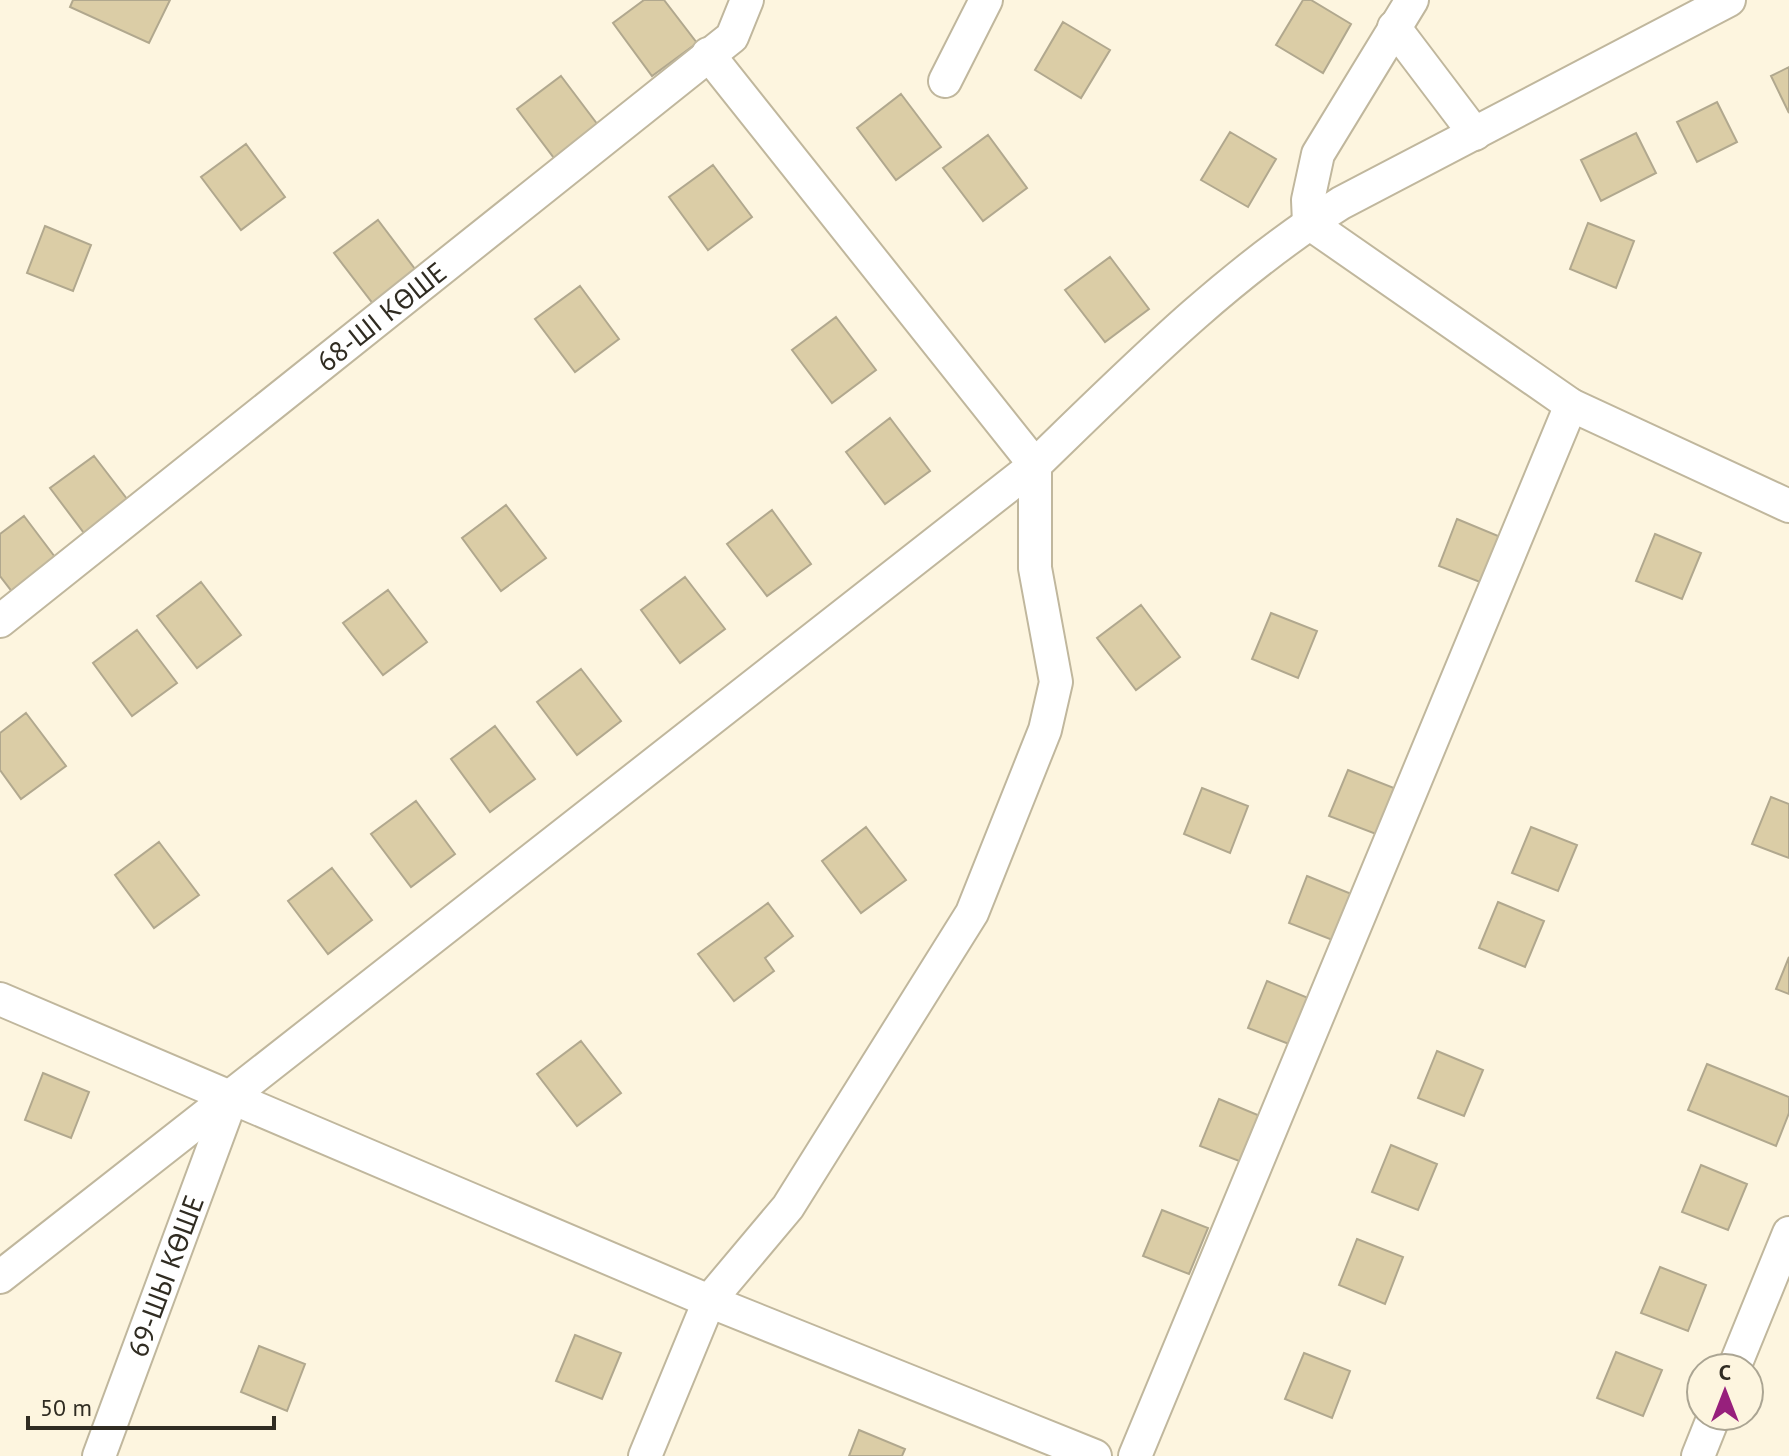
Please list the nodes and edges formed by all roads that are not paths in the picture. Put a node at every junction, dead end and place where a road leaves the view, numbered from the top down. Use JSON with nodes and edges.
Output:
{"nodes":[{"id":1,"x":747,"y":0,"type":"edge"},
{"id":2,"x":986,"y":0,"type":"edge"},
{"id":3,"x":1412,"y":0,"type":"edge"},
{"id":4,"x":1711,"y":4,"type":"edge"},
{"id":5,"x":1394,"y":27,"type":"junction"},
{"id":6,"x":708,"y":54,"type":"junction"},
{"id":7,"x":945,"y":81,"type":"dead end"},
{"id":8,"x":1475,"y":134,"type":"junction"},
{"id":9,"x":1309,"y":223,"type":"junction"},
{"id":10,"x":1571,"y":405,"type":"junction"},
{"id":11,"x":1035,"y":465,"type":"junction"},
{"id":12,"x":1789,"y":506,"type":"edge"},
{"id":13,"x":0,"y":621,"type":"edge"},
{"id":14,"x":0,"y":999,"type":"edge"},
{"id":15,"x":232,"y":1097,"type":"junction"},
{"id":16,"x":1789,"y":1233,"type":"edge"},
{"id":17,"x":0,"y":1277,"type":"edge"},
{"id":18,"x":709,"y":1301,"type":"junction"},
{"id":19,"x":1741,"y":1352,"type":"edge"},
{"id":20,"x":1708,"y":1432,"type":"edge"},
{"id":21,"x":99,"y":1456,"type":"edge"},
{"id":22,"x":645,"y":1456,"type":"edge"},
{"id":23,"x":1095,"y":1456,"type":"edge"},
{"id":24,"x":1135,"y":1456,"type":"edge"},
{"id":25,"x":1698,"y":1456,"type":"edge"}],
"edges":[{"from":1,"to":6,"type":"street","name":"68-ШІ КӨШЕ"},
{"from":2,"to":7,"type":"street"},
{"from":3,"to":5,"type":"street"},
{"from":4,"to":8,"type":"street"},
{"from":5,"to":8,"type":"street"},
{"from":5,"to":9,"type":"street"},
{"from":6,"to":11,"type":"street"},
{"from":6,"to":13,"type":"street","name":"68-ШІ КӨШЕ"},
{"from":8,"to":9,"type":"street"},
{"from":9,"to":10,"type":"street"},
{"from":9,"to":11,"type":"street"},
{"from":10,"to":12,"type":"street"},
{"from":10,"to":24,"type":"street"},
{"from":11,"to":15,"type":"street"},
{"from":11,"to":18,"type":"street"},
{"from":14,"to":15,"type":"street"},
{"from":15,"to":17,"type":"street"},
{"from":15,"to":18,"type":"street"},
{"from":15,"to":21,"type":"street","name":"69-ШЫ КӨШЕ"},
{"from":16,"to":19,"type":"street"},
{"from":18,"to":22,"type":"street"},
{"from":18,"to":23,"type":"street"},
{"from":20,"to":25,"type":"street"}]}
